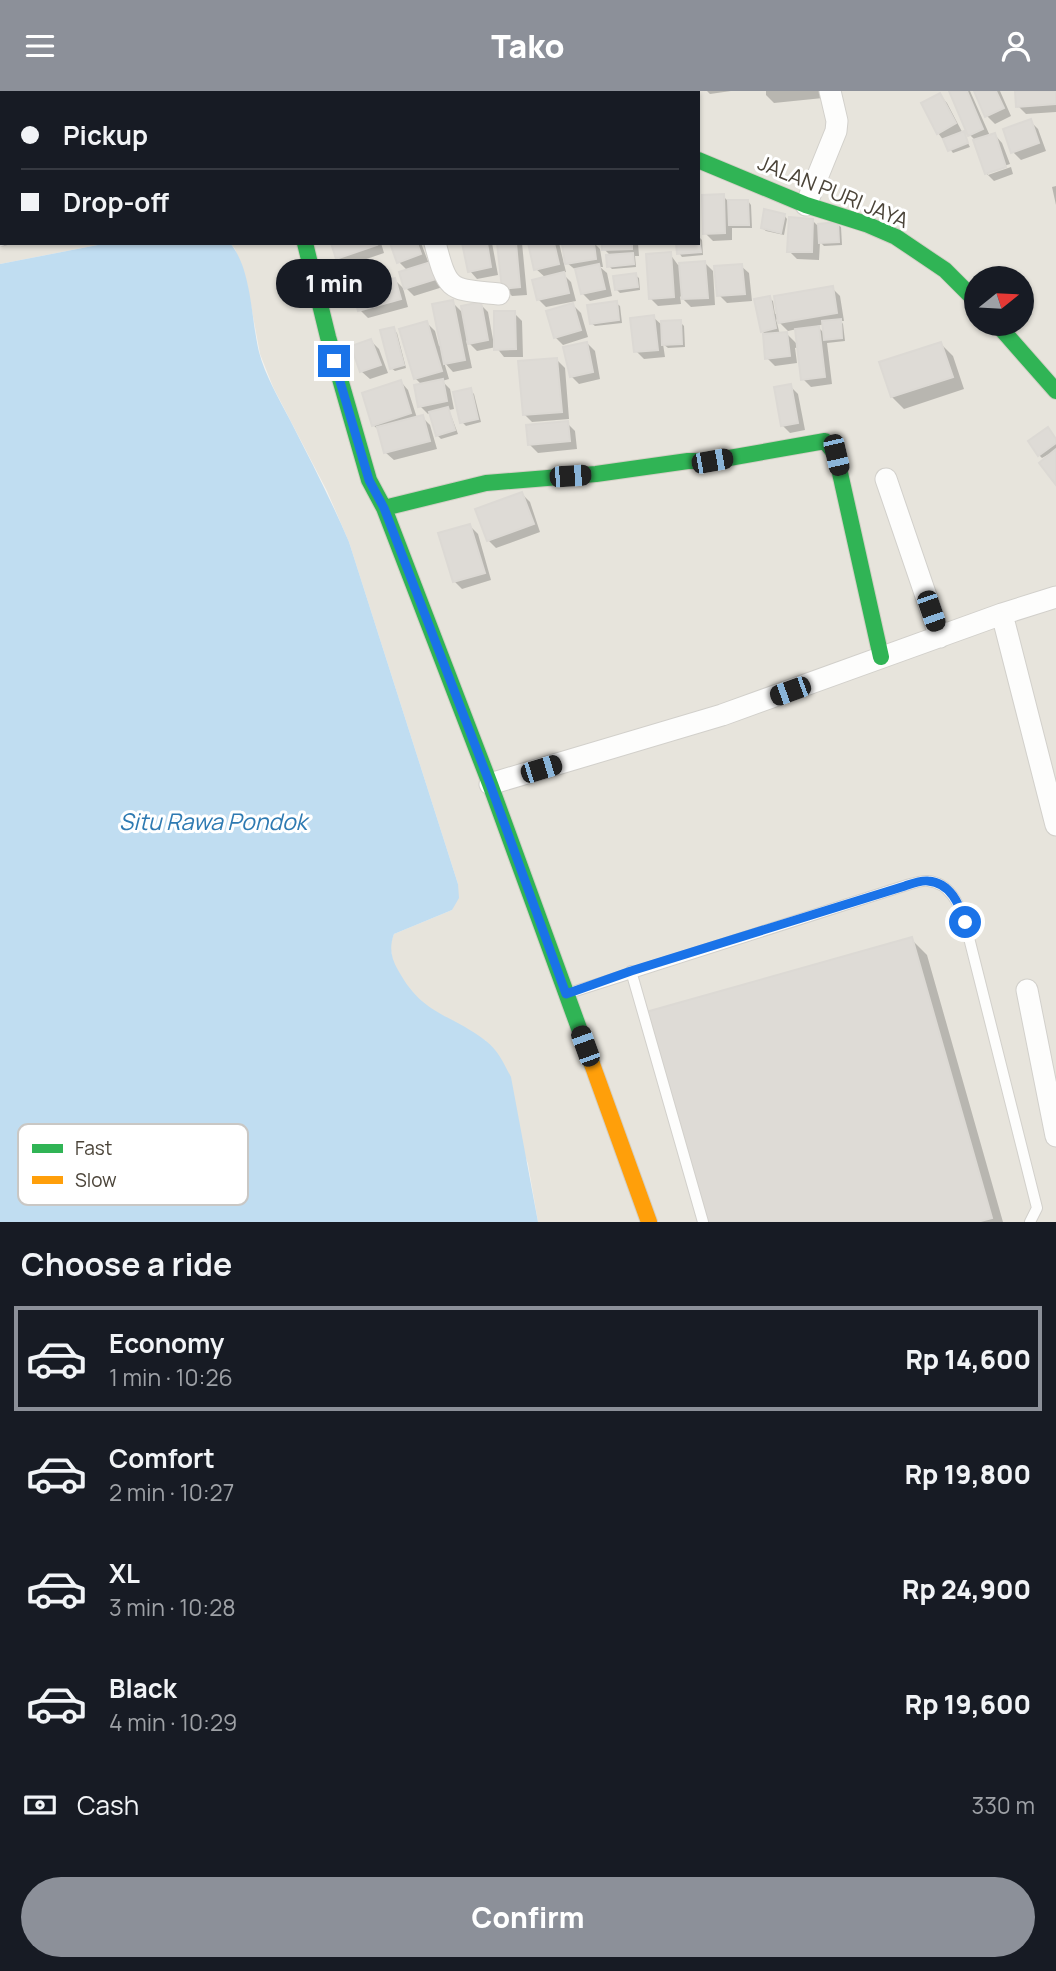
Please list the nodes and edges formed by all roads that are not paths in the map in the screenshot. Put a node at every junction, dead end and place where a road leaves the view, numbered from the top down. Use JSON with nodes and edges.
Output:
{"nodes":[{"id":1,"x":830,"y":91,"type":"edge"},
{"id":2,"x":700,"y":161,"type":"edge"},
{"id":3,"x":806,"y":205,"type":"junction"},
{"id":4,"x":305,"y":245,"type":"edge"},
{"id":5,"x":436,"y":245,"type":"edge"},
{"id":6,"x":964,"y":289,"type":"edge"},
{"id":7,"x":499,"y":294,"type":"dead end"},
{"id":8,"x":1008,"y":336,"type":"edge"},
{"id":9,"x":1056,"y":391,"type":"edge"},
{"id":10,"x":886,"y":479,"type":"dead end"},
{"id":11,"x":380,"y":503,"type":"junction"},
{"id":12,"x":1056,"y":597,"type":"edge"},
{"id":13,"x":1002,"y":614,"type":"junction"},
{"id":14,"x":940,"y":637,"type":"junction"},
{"id":15,"x":881,"y":657,"type":"junction"},
{"id":16,"x":490,"y":784,"type":"junction"},
{"id":17,"x":1056,"y":825,"type":"edge"},
{"id":18,"x":631,"y":971,"type":"junction"},
{"id":19,"x":1027,"y":990,"type":"dead end"},
{"id":20,"x":566,"y":994,"type":"junction"},
{"id":21,"x":1056,"y":1136,"type":"edge"},
{"id":22,"x":649,"y":1222,"type":"edge"},
{"id":23,"x":703,"y":1222,"type":"edge"},
{"id":24,"x":1030,"y":1222,"type":"edge"}],
"edges":[{"from":1,"to":3,"type":"street"},
{"from":2,"to":3,"type":"street","name":"JALAN PURI JAYA"},
{"from":3,"to":6,"type":"street","name":"JALAN PURI JAYA"},
{"from":4,"to":11,"type":"street"},
{"from":5,"to":7,"type":"street"},
{"from":8,"to":9,"type":"street"},
{"from":10,"to":14,"type":"street"},
{"from":11,"to":15,"type":"street"},
{"from":11,"to":16,"type":"street"},
{"from":12,"to":13,"type":"street"},
{"from":13,"to":14,"type":"street"},
{"from":13,"to":17,"type":"street"},
{"from":14,"to":15,"type":"street"},
{"from":15,"to":16,"type":"street"},
{"from":16,"to":20,"type":"street"},
{"from":18,"to":20,"type":"lane"},
{"from":18,"to":23,"type":"lane"},
{"from":18,"to":24,"type":"lane"},
{"from":19,"to":21,"type":"street"},
{"from":20,"to":22,"type":"street"}]}
